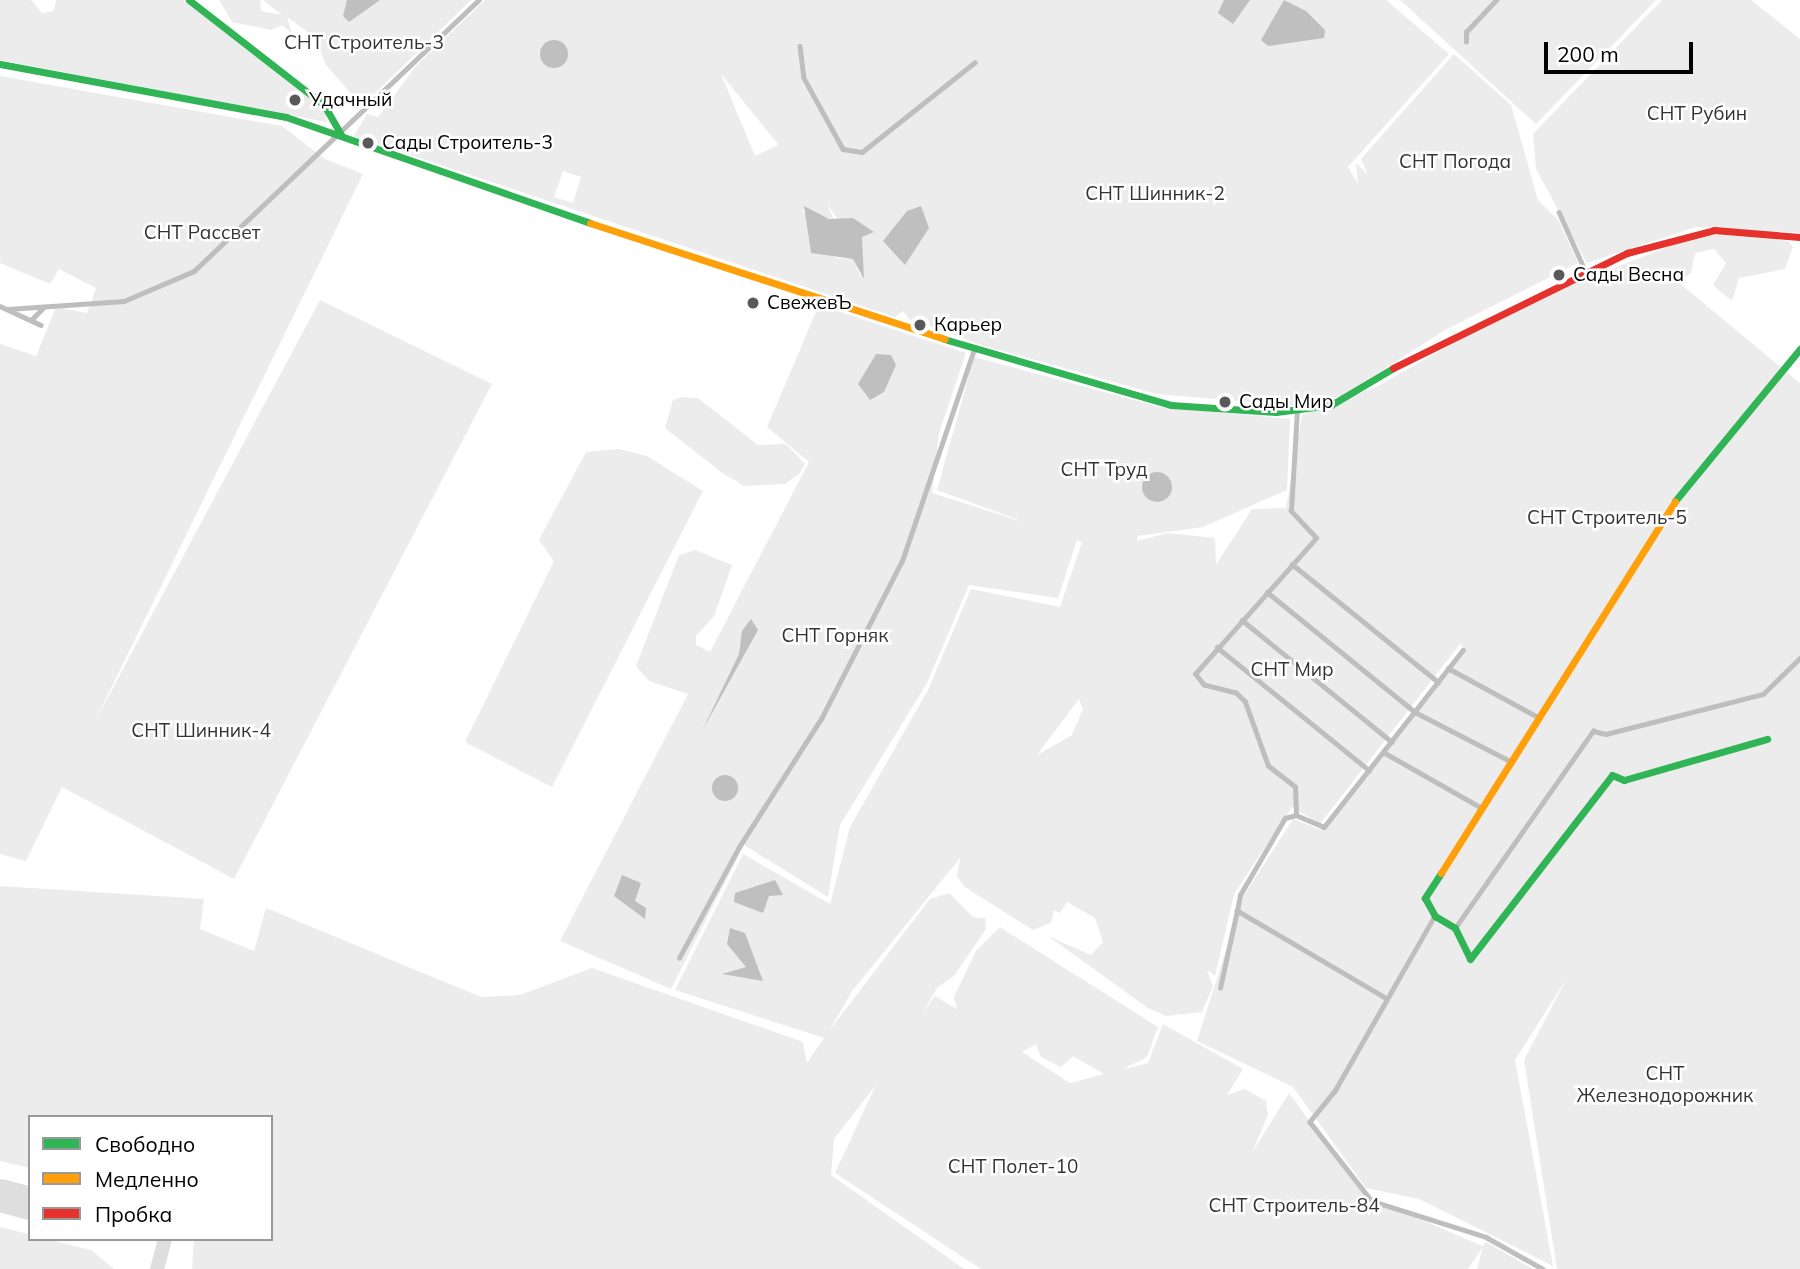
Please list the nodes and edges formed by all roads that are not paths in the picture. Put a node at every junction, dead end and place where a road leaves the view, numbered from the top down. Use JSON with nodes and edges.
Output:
{"nodes":[{"id":1,"x":189,"y":0,"type":"edge"},
{"id":2,"x":479,"y":0,"type":"edge"},
{"id":3,"x":1496,"y":0,"type":"edge"},
{"id":4,"x":1466,"y":42,"type":"dead end"},
{"id":5,"x":800,"y":46,"type":"dead end"},
{"id":6,"x":975,"y":62,"type":"dead end"},
{"id":7,"x":0,"y":64,"type":"edge"},
{"id":8,"x":341,"y":135,"type":"junction"},
{"id":9,"x":1559,"y":212,"type":"dead end"},
{"id":10,"x":1800,"y":237,"type":"edge"},
{"id":11,"x":1585,"y":270,"type":"junction"},
{"id":12,"x":46,"y":305,"type":"junction"},
{"id":13,"x":0,"y":306,"type":"edge"},
{"id":14,"x":8,"y":309,"type":"junction"},
{"id":15,"x":31,"y":320,"type":"junction"},
{"id":16,"x":41,"y":325,"type":"dead end"},
{"id":17,"x":974,"y":349,"type":"junction"},
{"id":18,"x":1800,"y":349,"type":"edge"},
{"id":19,"x":1297,"y":411,"type":"junction"},
{"id":20,"x":1292,"y":564,"type":"junction"},
{"id":21,"x":1267,"y":592,"type":"junction"},
{"id":22,"x":1242,"y":620,"type":"junction"},
{"id":23,"x":1216,"y":647,"type":"junction"},
{"id":24,"x":1463,"y":650,"type":"dead end"},
{"id":25,"x":1800,"y":658,"type":"edge"},
{"id":26,"x":1448,"y":668,"type":"junction"},
{"id":27,"x":1438,"y":682,"type":"junction"},
{"id":28,"x":1415,"y":712,"type":"junction"},
{"id":29,"x":1538,"y":717,"type":"junction"},
{"id":30,"x":1767,"y":739,"type":"dead end"},
{"id":31,"x":1392,"y":742,"type":"junction"},
{"id":32,"x":1385,"y":753,"type":"junction"},
{"id":33,"x":1510,"y":761,"type":"junction"},
{"id":34,"x":1369,"y":770,"type":"junction"},
{"id":35,"x":1482,"y":807,"type":"junction"},
{"id":36,"x":1296,"y":815,"type":"junction"},
{"id":37,"x":1237,"y":911,"type":"junction"},
{"id":38,"x":1435,"y":916,"type":"junction"},
{"id":39,"x":1455,"y":928,"type":"junction"},
{"id":40,"x":679,"y":957,"type":"dead end"},
{"id":41,"x":1220,"y":988,"type":"dead end"},
{"id":42,"x":1387,"y":999,"type":"junction"},
{"id":43,"x":1543,"y":1269,"type":"edge"}],
"edges":[{"from":1,"to":8,"type":"street"},
{"from":2,"to":8,"type":"street"},
{"from":3,"to":4,"type":"street"},
{"from":5,"to":6,"type":"street"},
{"from":7,"to":8,"type":"street"},
{"from":8,"to":12,"type":"street"},
{"from":8,"to":17,"type":"street"},
{"from":9,"to":11,"type":"street"},
{"from":10,"to":11,"type":"street"},
{"from":11,"to":19,"type":"street"},
{"from":12,"to":14,"type":"street"},
{"from":12,"to":15,"type":"street"},
{"from":13,"to":14,"type":"street"},
{"from":14,"to":15,"type":"street"},
{"from":15,"to":16,"type":"street"},
{"from":17,"to":19,"type":"street"},
{"from":17,"to":40,"type":"street"},
{"from":18,"to":29,"type":"street"},
{"from":19,"to":20,"type":"street"},
{"from":20,"to":21,"type":"street"},
{"from":20,"to":27,"type":"street"},
{"from":21,"to":22,"type":"street"},
{"from":21,"to":28,"type":"street"},
{"from":22,"to":23,"type":"street"},
{"from":22,"to":31,"type":"street"},
{"from":23,"to":34,"type":"street"},
{"from":23,"to":36,"type":"street"},
{"from":24,"to":26,"type":"street"},
{"from":25,"to":39,"type":"street"},
{"from":26,"to":27,"type":"street"},
{"from":26,"to":29,"type":"street"},
{"from":27,"to":28,"type":"street"},
{"from":28,"to":31,"type":"street"},
{"from":28,"to":33,"type":"street"},
{"from":29,"to":33,"type":"street"},
{"from":30,"to":39,"type":"street"},
{"from":31,"to":32,"type":"street"},
{"from":32,"to":34,"type":"street"},
{"from":32,"to":35,"type":"street"},
{"from":33,"to":35,"type":"street"},
{"from":34,"to":36,"type":"street"},
{"from":35,"to":38,"type":"street"},
{"from":36,"to":37,"type":"street"},
{"from":37,"to":41,"type":"street"},
{"from":37,"to":42,"type":"street"},
{"from":38,"to":39,"type":"street"},
{"from":38,"to":42,"type":"street"},
{"from":42,"to":43,"type":"street"}]}
